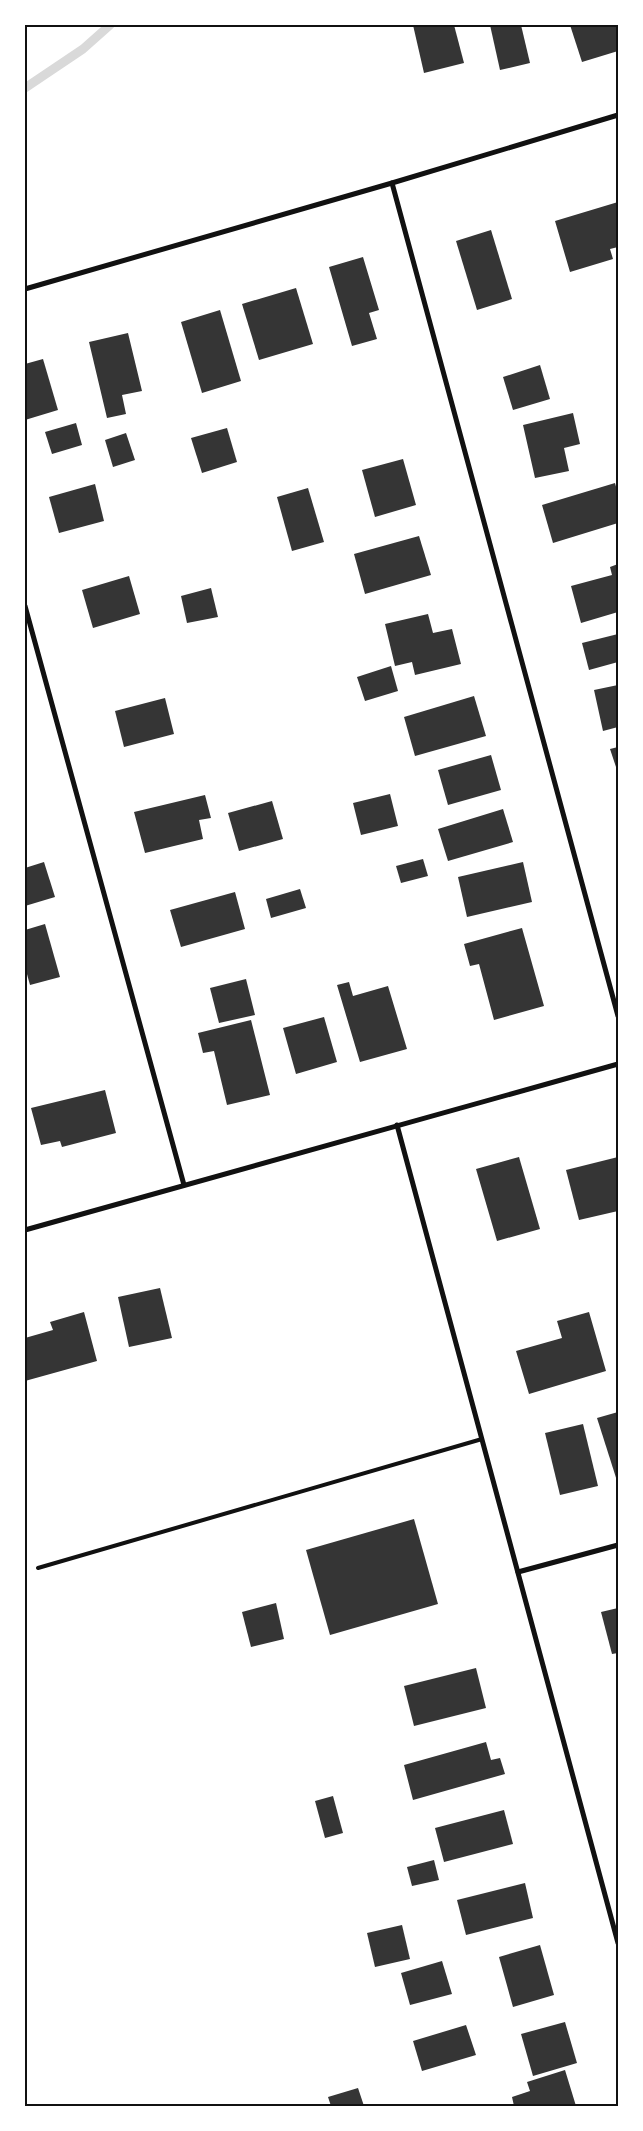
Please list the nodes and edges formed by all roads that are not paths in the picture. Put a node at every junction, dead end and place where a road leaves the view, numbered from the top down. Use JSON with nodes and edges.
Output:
{"nodes":[{"id":1,"x":618,"y":115,"type":"edge"},
{"id":2,"x":392,"y":183,"type":"junction"},
{"id":3,"x":25,"y":289,"type":"edge"},
{"id":4,"x":25,"y":606,"type":"edge"},
{"id":5,"x":618,"y":1016,"type":"edge"},
{"id":6,"x":618,"y":1064,"type":"edge"},
{"id":7,"x":397,"y":1125,"type":"junction"},
{"id":8,"x":184,"y":1185,"type":"junction"},
{"id":9,"x":25,"y":1230,"type":"edge"},
{"id":10,"x":482,"y":1439,"type":"junction"},
{"id":11,"x":618,"y":1545,"type":"edge"},
{"id":12,"x":38,"y":1568,"type":"dead end"},
{"id":13,"x":518,"y":1572,"type":"junction"},
{"id":14,"x":618,"y":1942,"type":"edge"}],
"edges":[{"from":1,"to":2,"type":"street"},
{"from":2,"to":3,"type":"street"},
{"from":2,"to":5,"type":"street"},
{"from":4,"to":8,"type":"street"},
{"from":6,"to":7,"type":"street"},
{"from":7,"to":8,"type":"street"},
{"from":7,"to":10,"type":"street"},
{"from":8,"to":9,"type":"street"},
{"from":10,"to":12,"type":"lane"},
{"from":10,"to":13,"type":"street"},
{"from":11,"to":13,"type":"street"},
{"from":13,"to":14,"type":"street"}]}
